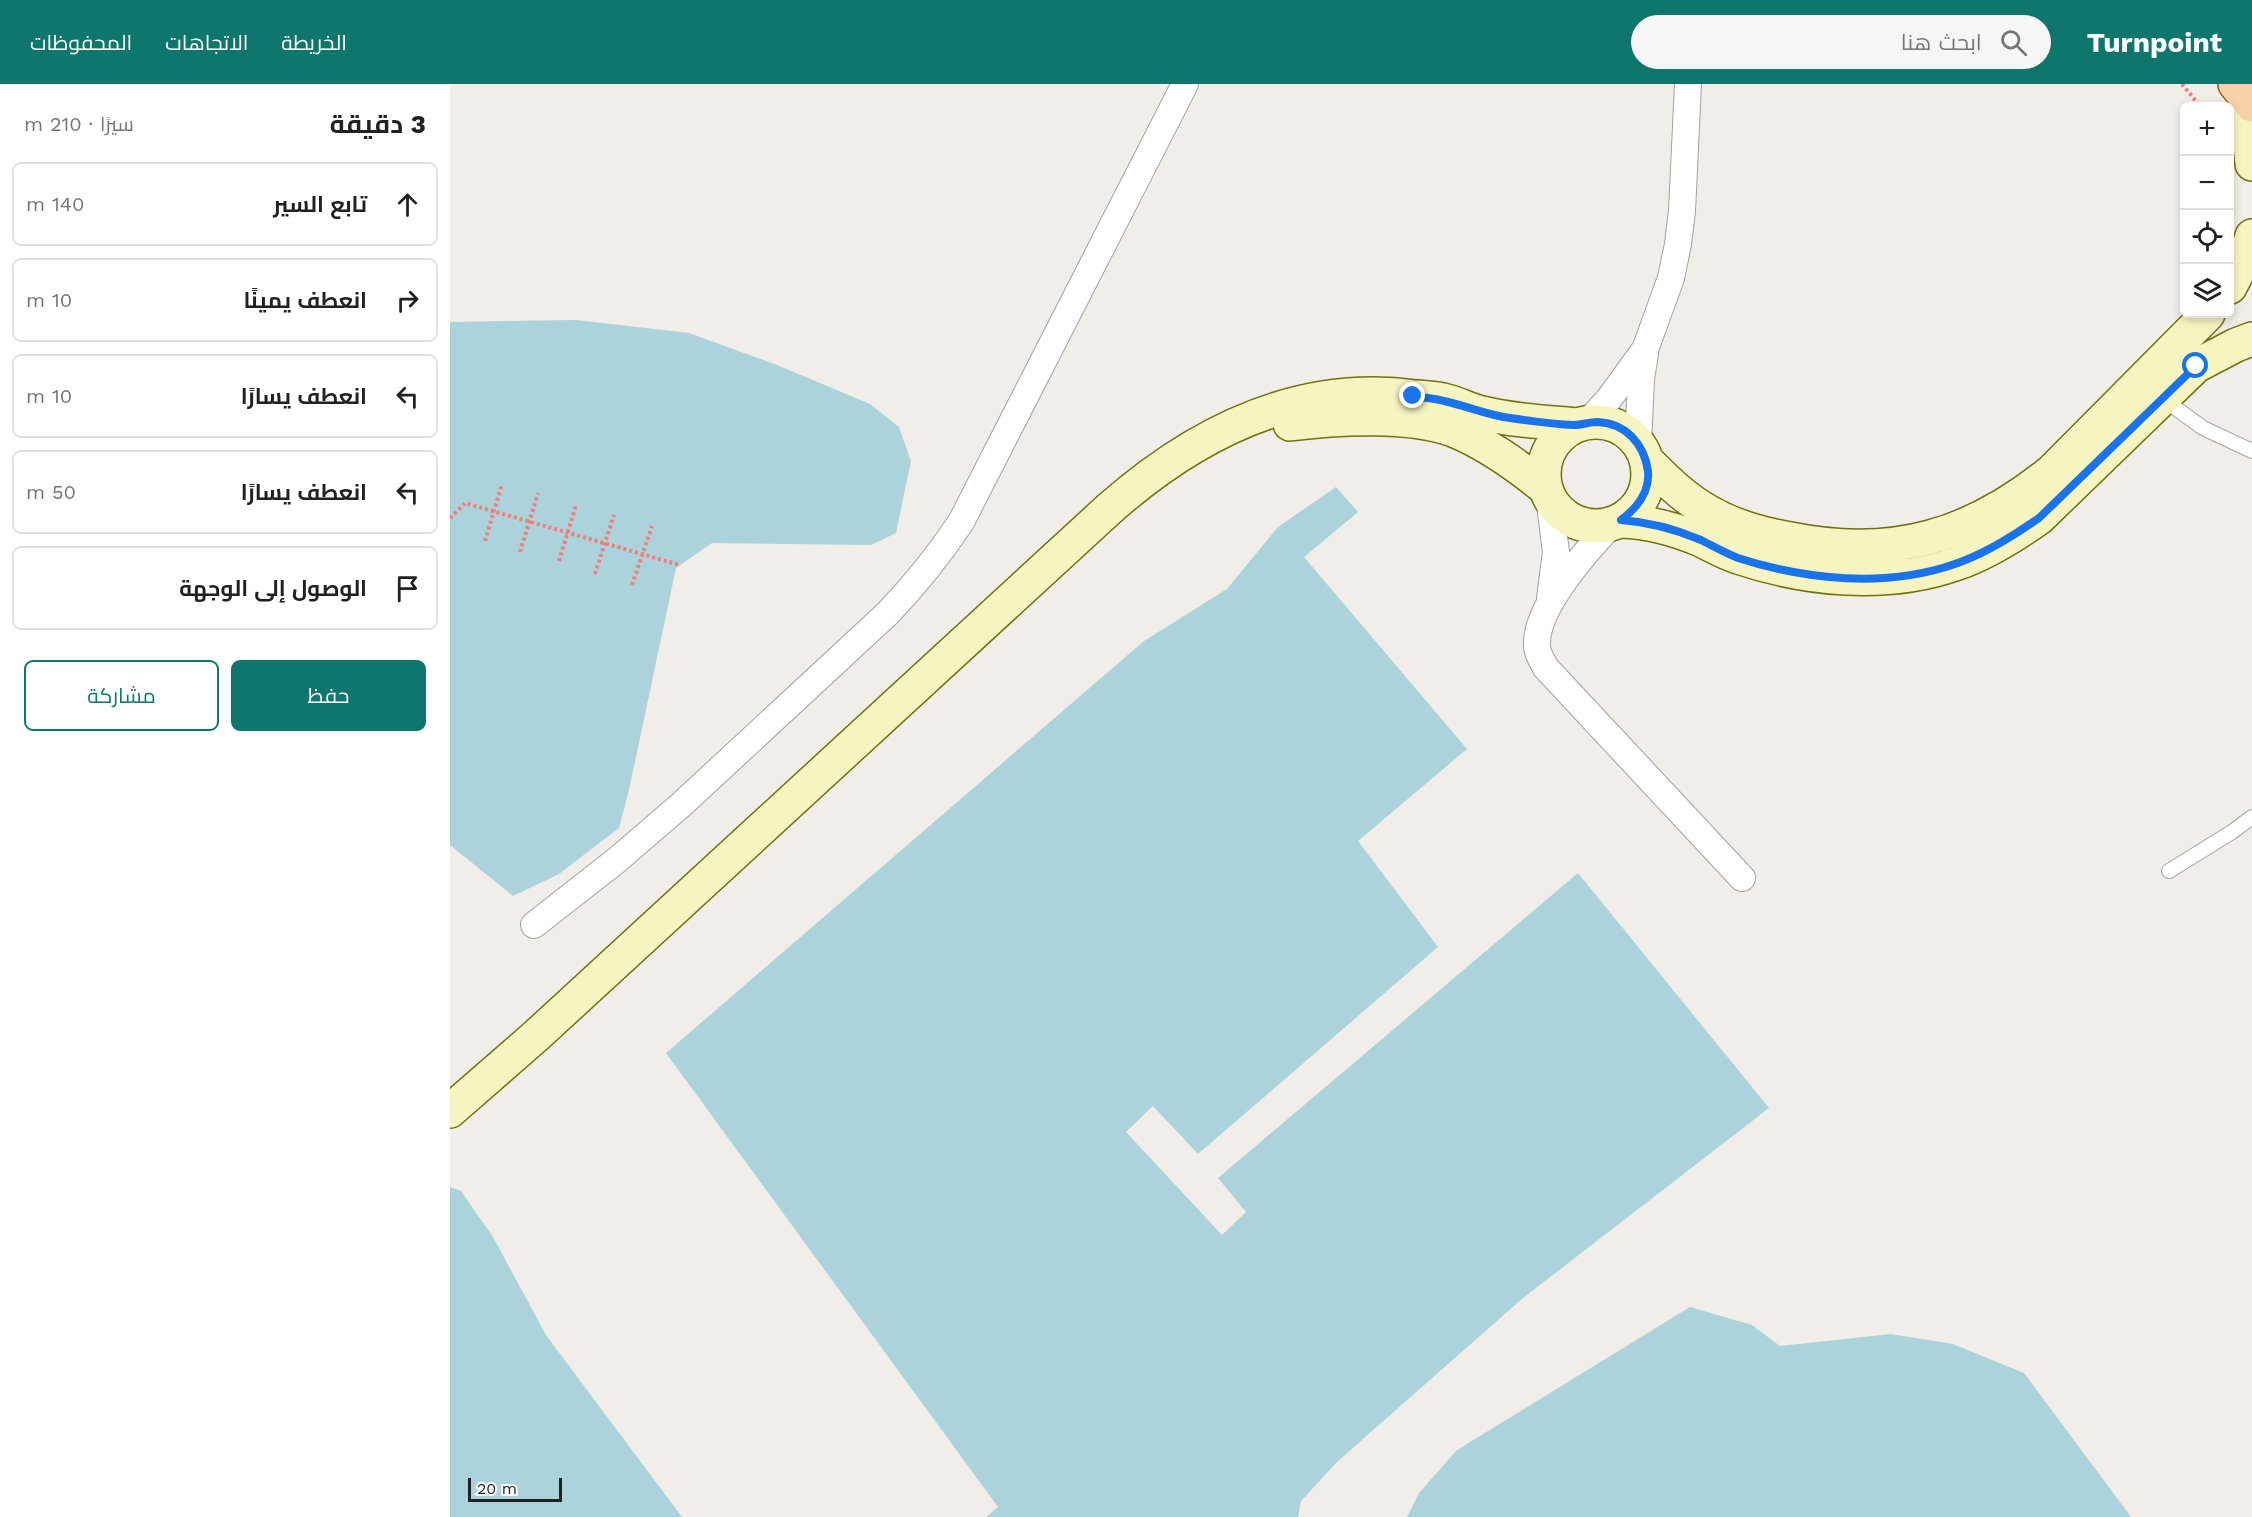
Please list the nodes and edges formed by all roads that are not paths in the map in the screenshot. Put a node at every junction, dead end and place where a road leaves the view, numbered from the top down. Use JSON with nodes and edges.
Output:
{"nodes":[{"id":1,"x":1185,"y":84,"type":"edge"},
{"id":2,"x":1688,"y":84,"type":"edge"},
{"id":3,"x":2244,"y":95,"type":"edge"},
{"id":4,"x":2252,"y":164,"type":"edge"},
{"id":5,"x":2252,"y":236,"type":"edge"},
{"id":6,"x":2234,"y":279,"type":"edge"},
{"id":7,"x":2204,"y":318,"type":"edge"},
{"id":8,"x":2252,"y":339,"type":"edge"},
{"id":9,"x":1646,"y":347,"type":"junction"},
{"id":10,"x":2161,"y":398,"type":"junction"},
{"id":11,"x":1583,"y":423,"type":"junction"},
{"id":12,"x":1205,"y":440,"type":"junction"},
{"id":13,"x":2252,"y":451,"type":"edge"},
{"id":14,"x":1642,"y":452,"type":"junction"},
{"id":15,"x":1548,"y":493,"type":"junction"},
{"id":16,"x":1617,"y":522,"type":"junction"},
{"id":17,"x":1548,"y":607,"type":"junction"},
{"id":18,"x":2252,"y":817,"type":"edge"},
{"id":19,"x":2169,"y":870,"type":"dead end"},
{"id":20,"x":1742,"y":878,"type":"dead end"},
{"id":21,"x":534,"y":925,"type":"dead end"},
{"id":22,"x":450,"y":1111,"type":"edge"}],
"edges":[{"from":1,"to":21,"type":"street"},
{"from":2,"to":9,"type":"street"},
{"from":3,"to":4,"type":"street"},
{"from":5,"to":6,"type":"street"},
{"from":7,"to":14,"type":"street"},
{"from":8,"to":10,"type":"street"},
{"from":9,"to":11,"type":"street"},
{"from":9,"to":14,"type":"street"},
{"from":10,"to":13,"type":"lane"},
{"from":10,"to":16,"type":"street"},
{"from":11,"to":12,"type":"street"},
{"from":11,"to":14,"type":"street"},
{"from":11,"to":15,"type":"street"},
{"from":12,"to":15,"type":"street"},
{"from":12,"to":22,"type":"street"},
{"from":14,"to":16,"type":"street"},
{"from":15,"to":16,"type":"street"},
{"from":15,"to":17,"type":"street"},
{"from":16,"to":17,"type":"street"},
{"from":17,"to":20,"type":"street"},
{"from":18,"to":19,"type":"lane"}]}
